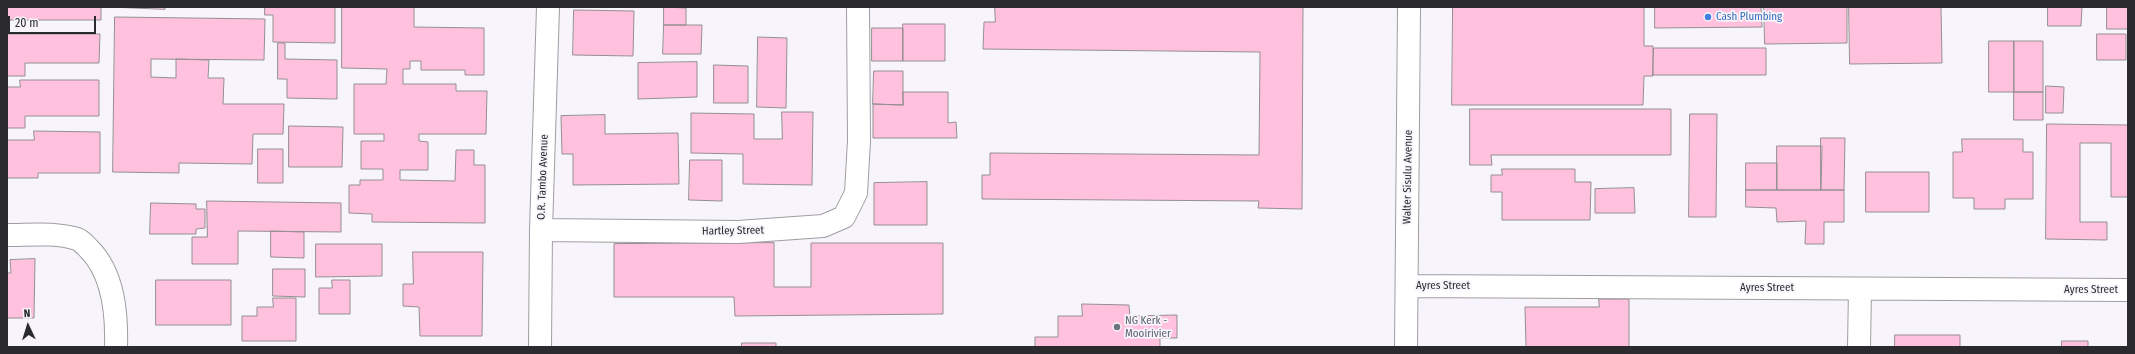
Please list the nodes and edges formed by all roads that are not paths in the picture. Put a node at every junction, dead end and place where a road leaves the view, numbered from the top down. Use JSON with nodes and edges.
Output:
{"nodes":[{"id":1,"x":548,"y":7,"type":"edge"},
{"id":2,"x":858,"y":7,"type":"edge"},
{"id":3,"x":1409,"y":7,"type":"edge"},
{"id":4,"x":542,"y":230,"type":"junction"},
{"id":5,"x":7,"y":235,"type":"edge"},
{"id":6,"x":1407,"y":286,"type":"junction"},
{"id":7,"x":1860,"y":289,"type":"junction"},
{"id":8,"x":2128,"y":290,"type":"edge"},
{"id":9,"x":116,"y":347,"type":"edge"},
{"id":10,"x":540,"y":347,"type":"edge"},
{"id":11,"x":1406,"y":347,"type":"edge"},
{"id":12,"x":1859,"y":347,"type":"edge"}],
"edges":[{"from":1,"to":4,"type":"street","name":"O.R. Tambo Avenue"},
{"from":2,"to":4,"type":"street","name":"Hartley Street"},
{"from":3,"to":6,"type":"street","name":"Walter Sisulu Avenue"},
{"from":4,"to":10,"type":"street","name":"O.R. Tambo Avenue"},
{"from":5,"to":9,"type":"street"},
{"from":6,"to":7,"type":"street","name":"Ayres Street"},
{"from":6,"to":11,"type":"street","name":"Walter Sisulu Avenue"},
{"from":7,"to":8,"type":"street","name":"Ayres Street"},
{"from":7,"to":12,"type":"street"}]}
